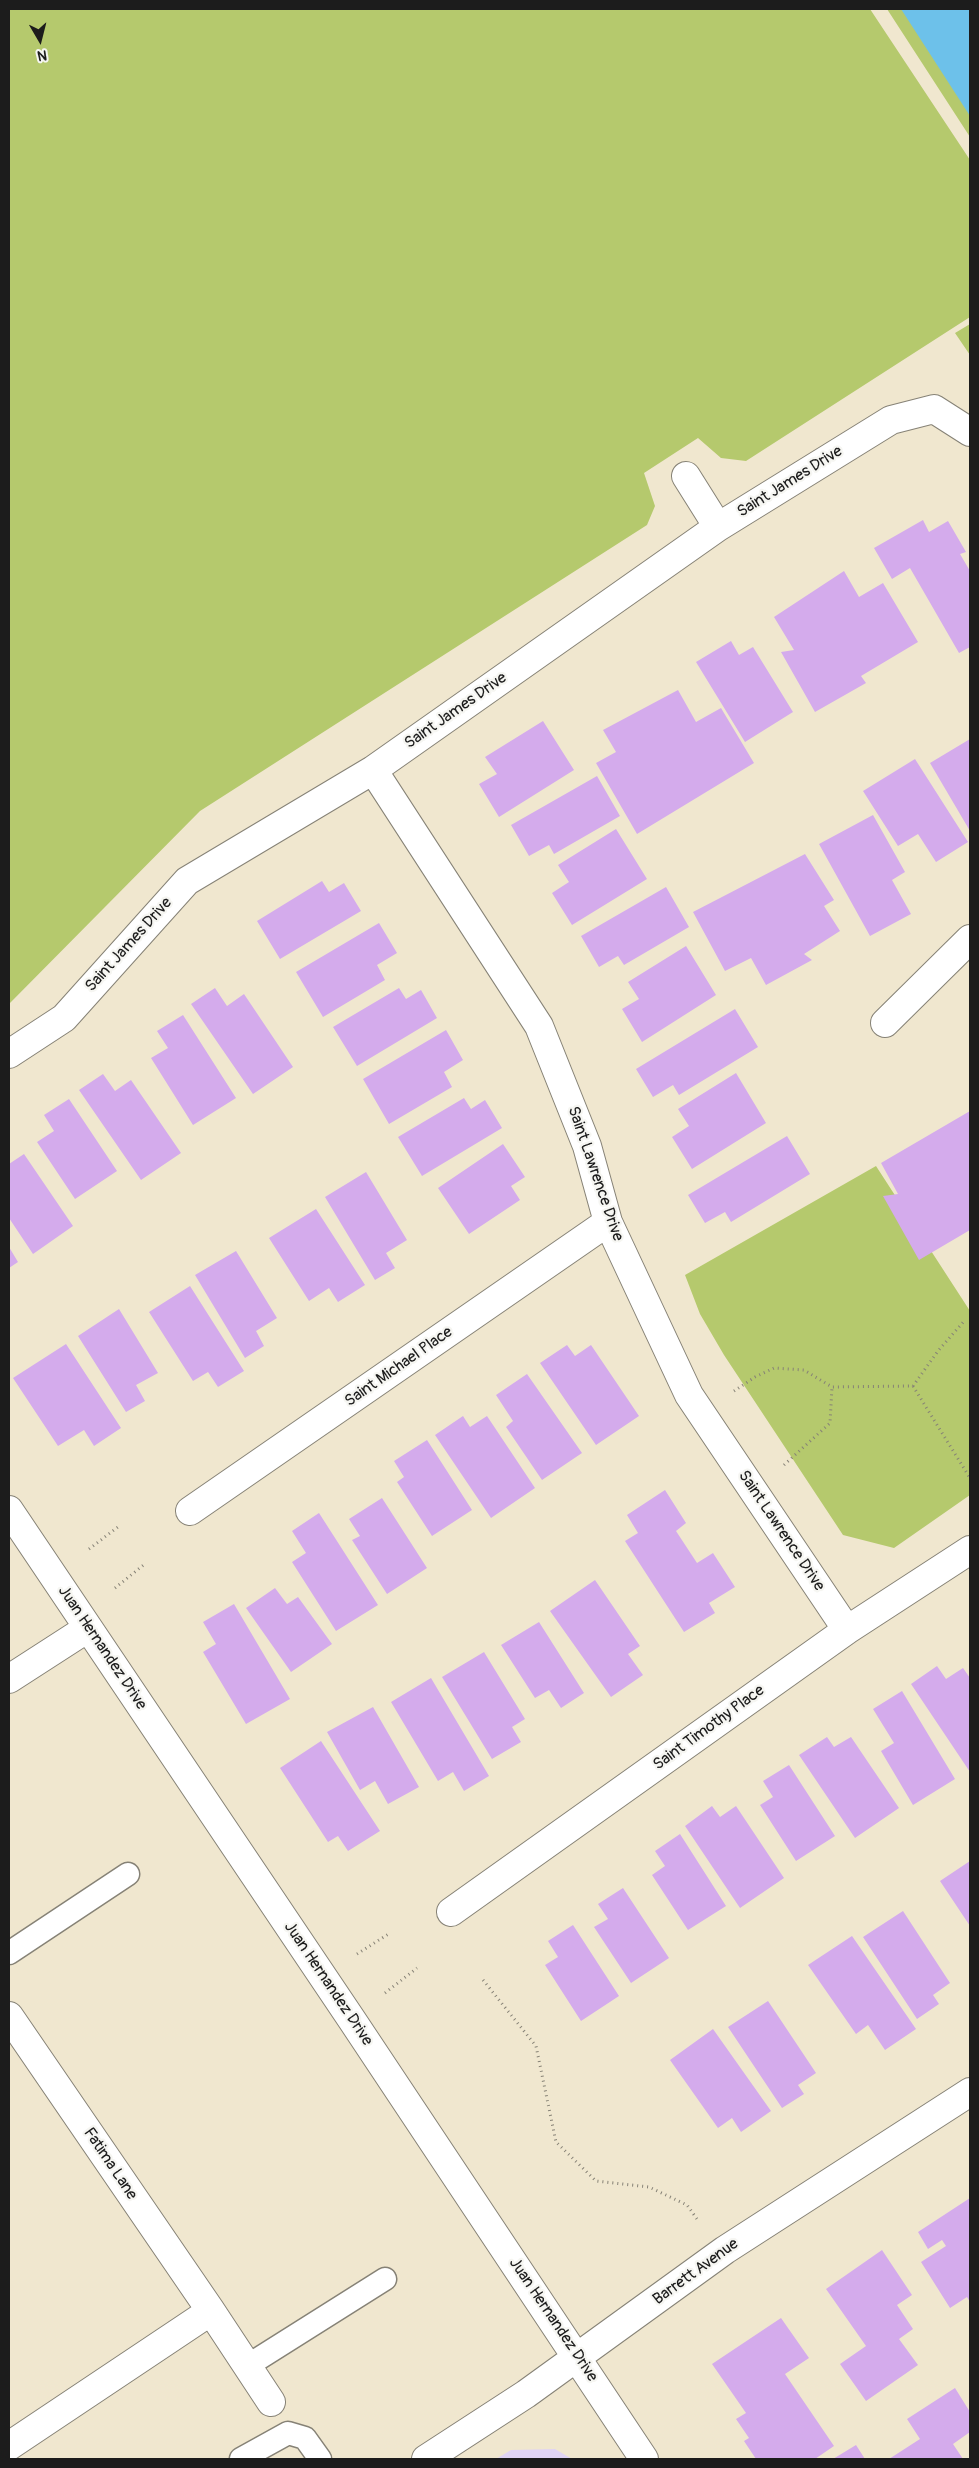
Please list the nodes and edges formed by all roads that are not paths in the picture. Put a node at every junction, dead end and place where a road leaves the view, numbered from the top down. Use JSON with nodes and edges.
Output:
{"nodes":[{"id":1,"x":970,"y":432,"type":"edge"},
{"id":2,"x":686,"y":476,"type":"dead end"},
{"id":3,"x":718,"y":528,"type":"junction"},
{"id":4,"x":373,"y":770,"type":"junction"},
{"id":5,"x":970,"y":939,"type":"edge"},
{"id":6,"x":885,"y":1023,"type":"dead end"},
{"id":7,"x":9,"y":1054,"type":"edge"},
{"id":8,"x":608,"y":1222,"type":"junction"},
{"id":9,"x":9,"y":1510,"type":"edge"},
{"id":10,"x":190,"y":1511,"type":"dead end"},
{"id":11,"x":970,"y":1550,"type":"edge"},
{"id":12,"x":88,"y":1628,"type":"junction"},
{"id":13,"x":847,"y":1630,"type":"junction"},
{"id":14,"x":9,"y":1679,"type":"edge"},
{"id":15,"x":128,"y":1874,"type":"dead end"},
{"id":16,"x":451,"y":1912,"type":"dead end"},
{"id":17,"x":9,"y":1952,"type":"edge"},
{"id":18,"x":9,"y":2016,"type":"edge"},
{"id":19,"x":970,"y":2092,"type":"edge"},
{"id":20,"x":385,"y":2279,"type":"dead end"},
{"id":21,"x":211,"y":2311,"type":"junction"},
{"id":22,"x":578,"y":2357,"type":"junction"},
{"id":23,"x":247,"y":2366,"type":"junction"},
{"id":24,"x":271,"y":2402,"type":"dead end"},
{"id":25,"x":9,"y":2446,"type":"edge"},
{"id":26,"x":241,"y":2459,"type":"edge"},
{"id":27,"x":320,"y":2459,"type":"edge"},
{"id":28,"x":426,"y":2459,"type":"edge"},
{"id":29,"x":644,"y":2459,"type":"edge"}],
"edges":[{"from":1,"to":3,"type":"street","name":"Saint James Drive"},
{"from":2,"to":3,"type":"street"},
{"from":3,"to":4,"type":"street","name":"Saint James Drive"},
{"from":4,"to":7,"type":"street","name":"Saint James Drive"},
{"from":4,"to":8,"type":"street","name":"Saint Lawrence Drive"},
{"from":5,"to":6,"type":"street"},
{"from":8,"to":10,"type":"street","name":"Saint Michael Place"},
{"from":8,"to":13,"type":"street","name":"Saint Lawrence Drive"},
{"from":9,"to":12,"type":"street","name":"Juan Hernandez Drive"},
{"from":11,"to":13,"type":"street","name":"Saint Timothy Place"},
{"from":12,"to":14,"type":"street"},
{"from":12,"to":22,"type":"street","name":"Juan Hernandez Drive"},
{"from":13,"to":16,"type":"street","name":"Saint Timothy Place"},
{"from":15,"to":17,"type":"lane"},
{"from":18,"to":21,"type":"street","name":"Fatima Lane"},
{"from":19,"to":22,"type":"street","name":"Barrett Avenue"},
{"from":20,"to":23,"type":"lane"},
{"from":21,"to":23,"type":"street","name":"Fatima Lane"},
{"from":21,"to":25,"type":"street"},
{"from":22,"to":28,"type":"street","name":"Barrett Avenue"},
{"from":22,"to":29,"type":"street","name":"Juan Hernandez Drive"},
{"from":23,"to":24,"type":"street","name":"Fatima Lane"},
{"from":26,"to":27,"type":"lane"}]}
